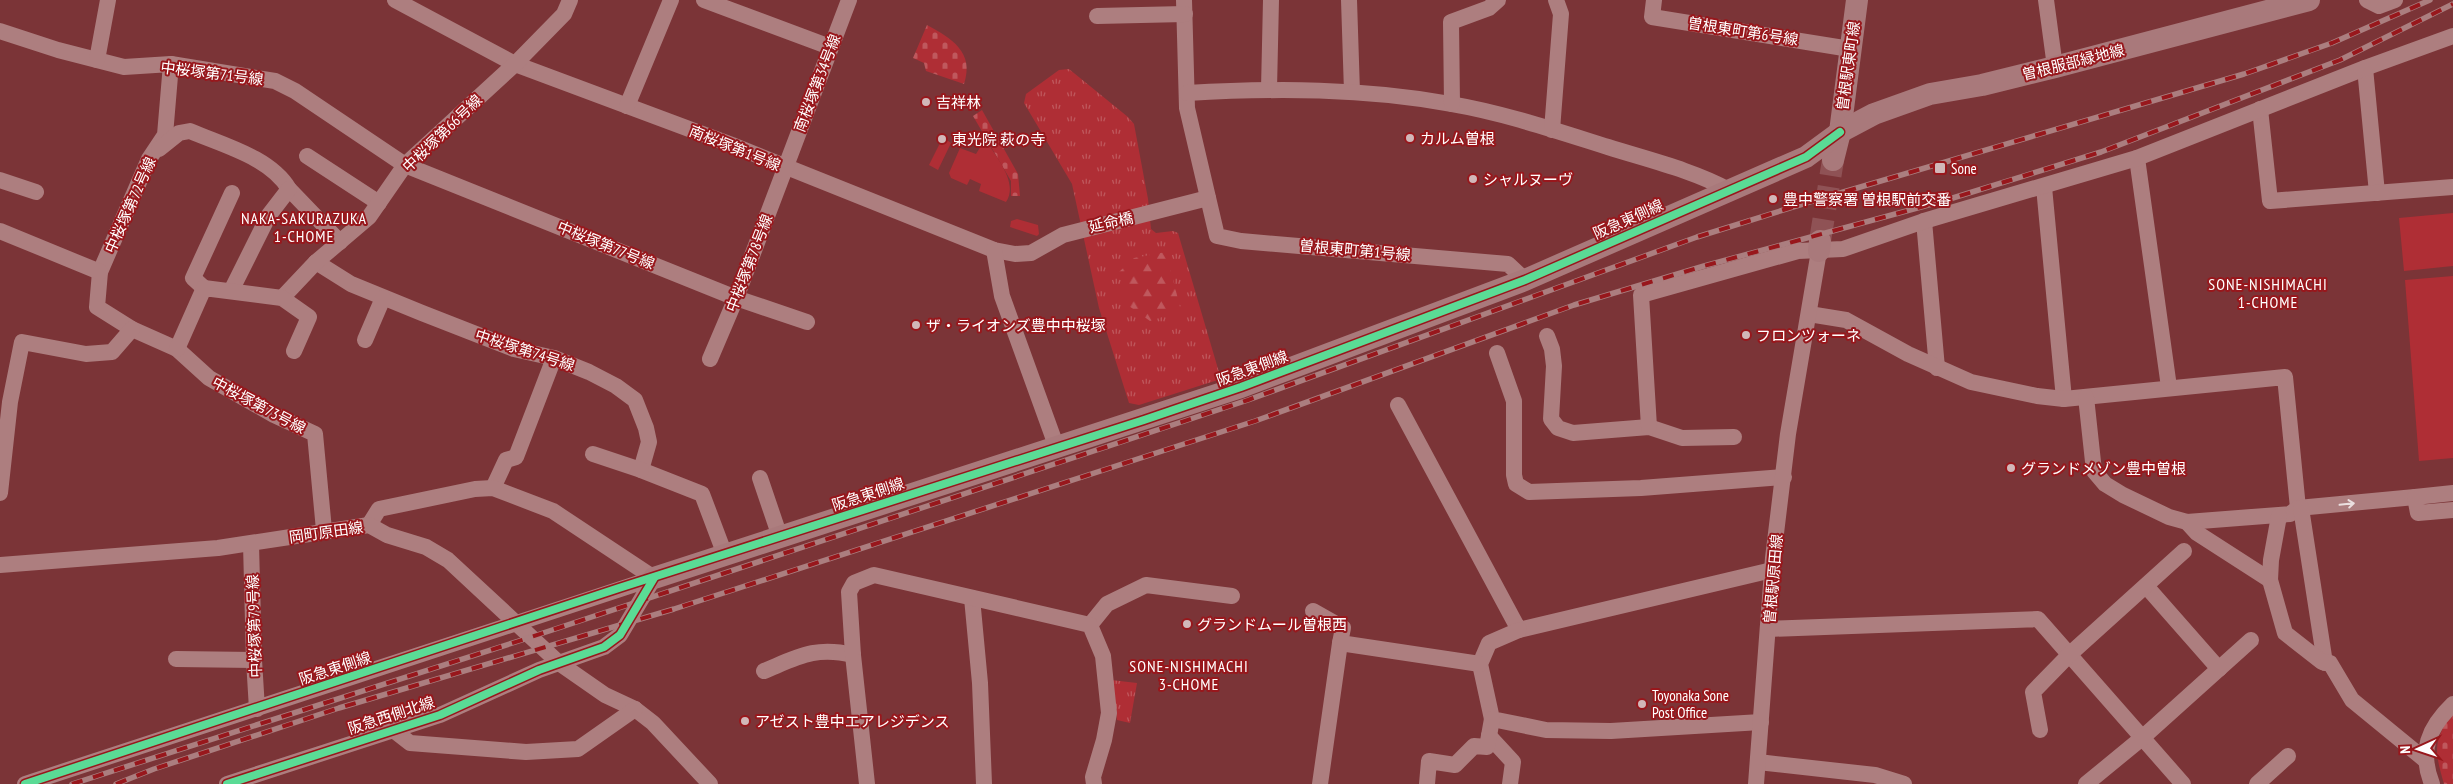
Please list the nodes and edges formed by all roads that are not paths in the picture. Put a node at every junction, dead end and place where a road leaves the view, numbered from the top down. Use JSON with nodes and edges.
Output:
{"nodes":[{"id":1,"x":108,"y":0,"type":"edge"},
{"id":2,"x":395,"y":0,"type":"edge"},
{"id":3,"x":570,"y":0,"type":"edge"},
{"id":4,"x":671,"y":0,"type":"edge"},
{"id":5,"x":704,"y":0,"type":"edge"},
{"id":6,"x":849,"y":0,"type":"edge"},
{"id":7,"x":1271,"y":0,"type":"edge"},
{"id":8,"x":1349,"y":0,"type":"edge"},
{"id":9,"x":1498,"y":0,"type":"edge"},
{"id":10,"x":1556,"y":0,"type":"edge"},
{"id":11,"x":1654,"y":0,"type":"edge"},
{"id":12,"x":1857,"y":0,"type":"edge"},
{"id":13,"x":2046,"y":0,"type":"edge"},
{"id":14,"x":2309,"y":0,"type":"edge"},
{"id":15,"x":2367,"y":0,"type":"edge"},
{"id":16,"x":2395,"y":0,"type":"edge"},
{"id":17,"x":1185,"y":7,"type":"edge"},
{"id":18,"x":1097,"y":16,"type":"dead end"},
{"id":19,"x":0,"y":31,"type":"edge"},
{"id":20,"x":2453,"y":36,"type":"edge"},
{"id":21,"x":830,"y":47,"type":"junction"},
{"id":22,"x":1850,"y":49,"type":"junction"},
{"id":23,"x":97,"y":60,"type":"junction"},
{"id":24,"x":171,"y":64,"type":"junction"},
{"id":25,"x":515,"y":64,"type":"junction"},
{"id":26,"x":2056,"y":67,"type":"junction"},
{"id":27,"x":2365,"y":68,"type":"junction"},
{"id":28,"x":1268,"y":89,"type":"junction"},
{"id":29,"x":1352,"y":92,"type":"junction"},
{"id":30,"x":1187,"y":93,"type":"junction"},
{"id":31,"x":1452,"y":104,"type":"junction"},
{"id":32,"x":628,"y":106,"type":"junction"},
{"id":33,"x":2260,"y":109,"type":"junction"},
{"id":34,"x":1552,"y":130,"type":"junction"},
{"id":35,"x":1840,"y":132,"type":"junction"},
{"id":36,"x":307,"y":156,"type":"dead end"},
{"id":37,"x":2137,"y":158,"type":"junction"},
{"id":38,"x":149,"y":159,"type":"junction"},
{"id":39,"x":1833,"y":160,"type":"tunnel mouth"},
{"id":40,"x":405,"y":165,"type":"junction"},
{"id":41,"x":785,"y":167,"type":"junction"},
{"id":42,"x":0,"y":180,"type":"edge"},
{"id":43,"x":2044,"y":187,"type":"junction"},
{"id":44,"x":2453,"y":188,"type":"edge"},
{"id":45,"x":288,"y":189,"type":"junction"},
{"id":46,"x":1730,"y":190,"type":"junction"},
{"id":47,"x":36,"y":192,"type":"dead end"},
{"id":48,"x":232,"y":193,"type":"dead end"},
{"id":49,"x":2377,"y":193,"type":"junction"},
{"id":50,"x":1208,"y":198,"type":"junction"},
{"id":51,"x":379,"y":203,"type":"junction"},
{"id":52,"x":1924,"y":221,"type":"junction"},
{"id":53,"x":1082,"y":229,"type":"joint"},
{"id":54,"x":0,"y":231,"type":"edge"},
{"id":55,"x":340,"y":242,"type":"junction"},
{"id":56,"x":1820,"y":246,"type":"junction"},
{"id":57,"x":994,"y":250,"type":"junction"},
{"id":58,"x":316,"y":262,"type":"junction"},
{"id":59,"x":100,"y":272,"type":"junction"},
{"id":60,"x":1525,"y":280,"type":"junction"},
{"id":61,"x":204,"y":288,"type":"junction"},
{"id":62,"x":231,"y":291,"type":"junction"},
{"id":63,"x":282,"y":298,"type":"junction"},
{"id":64,"x":384,"y":298,"type":"junction"},
{"id":65,"x":736,"y":298,"type":"junction"},
{"id":66,"x":1809,"y":314,"type":"junction"},
{"id":67,"x":807,"y":322,"type":"dead end"},
{"id":68,"x":132,"y":329,"type":"junction"},
{"id":69,"x":1547,"y":336,"type":"dead end"},
{"id":70,"x":365,"y":340,"type":"dead end"},
{"id":71,"x":177,"y":350,"type":"junction"},
{"id":72,"x":294,"y":351,"type":"dead end"},
{"id":73,"x":1497,"y":353,"type":"dead end"},
{"id":74,"x":554,"y":358,"type":"junction"},
{"id":75,"x":710,"y":359,"type":"dead end"},
{"id":76,"x":1937,"y":368,"type":"junction"},
{"id":77,"x":2169,"y":387,"type":"junction"},
{"id":78,"x":2086,"y":397,"type":"junction"},
{"id":79,"x":2064,"y":399,"type":"junction"},
{"id":80,"x":5,"y":401,"type":"edge"},
{"id":81,"x":1398,"y":405,"type":"dead end"},
{"id":82,"x":1649,"y":427,"type":"junction"},
{"id":83,"x":1734,"y":437,"type":"dead end"},
{"id":84,"x":1057,"y":448,"type":"junction"},
{"id":85,"x":593,"y":454,"type":"dead end"},
{"id":86,"x":640,"y":470,"type":"junction"},
{"id":87,"x":1784,"y":477,"type":"junction"},
{"id":88,"x":760,"y":478,"type":"dead end"},
{"id":89,"x":494,"y":488,"type":"junction"},
{"id":90,"x":0,"y":493,"type":"edge"},
{"id":91,"x":2453,"y":494,"type":"edge"},
{"id":92,"x":2415,"y":498,"type":"junction"},
{"id":93,"x":2299,"y":508,"type":"junction"},
{"id":94,"x":2453,"y":510,"type":"edge"},
{"id":95,"x":2279,"y":516,"type":"junction"},
{"id":96,"x":2187,"y":522,"type":"junction"},
{"id":97,"x":369,"y":525,"type":"junction"},
{"id":98,"x":324,"y":530,"type":"junction"},
{"id":99,"x":780,"y":537,"type":"junction"},
{"id":100,"x":251,"y":544,"type":"junction"},
{"id":101,"x":2184,"y":551,"type":"dead end"},
{"id":102,"x":725,"y":555,"type":"junction"},
{"id":103,"x":0,"y":565,"type":"edge"},
{"id":104,"x":1772,"y":570,"type":"junction"},
{"id":105,"x":654,"y":578,"type":"junction"},
{"id":106,"x":2270,"y":580,"type":"junction"},
{"id":107,"x":2146,"y":586,"type":"junction"},
{"id":108,"x":1232,"y":596,"type":"dead end"},
{"id":109,"x":972,"y":598,"type":"junction"},
{"id":110,"x":1313,"y":611,"type":"dead end"},
{"id":111,"x":515,"y":623,"type":"junction"},
{"id":112,"x":1090,"y":625,"type":"junction"},
{"id":113,"x":1768,"y":629,"type":"junction"},
{"id":114,"x":1519,"y":630,"type":"junction"},
{"id":115,"x":2251,"y":640,"type":"dead end"},
{"id":116,"x":1340,"y":643,"type":"junction"},
{"id":117,"x":2070,"y":654,"type":"junction"},
{"id":118,"x":853,"y":656,"type":"junction"},
{"id":119,"x":176,"y":659,"type":"dead end"},
{"id":120,"x":254,"y":660,"type":"junction"},
{"id":121,"x":559,"y":663,"type":"junction"},
{"id":122,"x":2325,"y":663,"type":"junction"},
{"id":123,"x":1480,"y":664,"type":"junction"},
{"id":124,"x":2219,"y":669,"type":"junction"},
{"id":125,"x":764,"y":671,"type":"dead end"},
{"id":126,"x":2453,"y":704,"type":"edge"},
{"id":127,"x":257,"y":708,"type":"junction"},
{"id":128,"x":635,"y":709,"type":"junction"},
{"id":129,"x":1761,"y":722,"type":"junction"},
{"id":130,"x":1490,"y":728,"type":"junction"},
{"id":131,"x":392,"y":729,"type":"junction"},
{"id":132,"x":2040,"y":730,"type":"dead end"},
{"id":133,"x":2142,"y":738,"type":"junction"},
{"id":134,"x":2288,"y":756,"type":"dead end"},
{"id":135,"x":2424,"y":759,"type":"junction"},
{"id":136,"x":1758,"y":762,"type":"junction"},
{"id":137,"x":25,"y":784,"type":"edge"},
{"id":138,"x":227,"y":784,"type":"edge"},
{"id":139,"x":710,"y":784,"type":"edge"},
{"id":140,"x":867,"y":784,"type":"edge"},
{"id":141,"x":984,"y":784,"type":"edge"},
{"id":142,"x":1094,"y":784,"type":"edge"},
{"id":143,"x":1320,"y":784,"type":"edge"},
{"id":144,"x":1427,"y":784,"type":"edge"},
{"id":145,"x":1510,"y":784,"type":"edge"},
{"id":146,"x":1756,"y":784,"type":"edge"},
{"id":147,"x":1904,"y":784,"type":"edge"},
{"id":148,"x":2086,"y":784,"type":"edge"},
{"id":149,"x":2183,"y":784,"type":"edge"},
{"id":150,"x":2257,"y":784,"type":"edge"},
{"id":151,"x":2432,"y":784,"type":"edge"}],
"edges":[{"from":1,"to":23,"type":"street"},
{"from":2,"to":25,"type":"street","name":"南桜塚第1号線"},
{"from":3,"to":25,"type":"street","name":"中桜塚第66号線"},
{"from":4,"to":32,"type":"street"},
{"from":5,"to":21,"type":"street"},
{"from":6,"to":21,"type":"street","name":"南桜塚第34号線"},
{"from":7,"to":28,"type":"street"},
{"from":8,"to":29,"type":"street"},
{"from":9,"to":31,"type":"street"},
{"from":10,"to":34,"type":"street"},
{"from":11,"to":22,"type":"street","name":"曽根東町第6号線"},
{"from":12,"to":22,"type":"street","name":"曽根駅東町線"},
{"from":13,"to":26,"type":"street"},
{"from":14,"to":26,"type":"street","name":"曽根服部緑地線"},
{"from":15,"to":16,"type":"street"},
{"from":17,"to":18,"type":"street"},
{"from":17,"to":30,"type":"street"},
{"from":19,"to":23,"type":"street","name":"中桜塚第71号線"},
{"from":20,"to":27,"type":"street"},
{"from":21,"to":41,"type":"street","name":"南桜塚第34号線"},
{"from":22,"to":35,"type":"street","name":"曽根駅東町線"},
{"from":23,"to":24,"type":"street","name":"中桜塚第71号線"},
{"from":24,"to":38,"type":"street","name":"中桜塚第72号線"},
{"from":24,"to":40,"type":"street","name":"中桜塚第71号線"},
{"from":25,"to":32,"type":"street","name":"南桜塚第1号線"},
{"from":25,"to":40,"type":"street","name":"中桜塚第66号線"},
{"from":26,"to":35,"type":"street","name":"曽根服部緑地線"},
{"from":27,"to":33,"type":"street"},
{"from":27,"to":49,"type":"street"},
{"from":28,"to":29,"type":"street"},
{"from":28,"to":30,"type":"street"},
{"from":29,"to":31,"type":"street"},
{"from":30,"to":50,"type":"street"},
{"from":31,"to":34,"type":"street"},
{"from":32,"to":41,"type":"street","name":"南桜塚第1号線"},
{"from":33,"to":37,"type":"street"},
{"from":33,"to":49,"type":"street"},
{"from":34,"to":46,"type":"street"},
{"from":35,"to":39,"type":"street","name":"曽根駅東町線"},
{"from":35,"to":46,"type":"street","name":"阪急東側線"},
{"from":36,"to":51,"type":"street"},
{"from":37,"to":43,"type":"street"},
{"from":37,"to":77,"type":"street"},
{"from":38,"to":45,"type":"street"},
{"from":38,"to":59,"type":"street","name":"中桜塚第72号線"},
{"from":40,"to":51,"type":"street","name":"中桜塚第66号線"},
{"from":40,"to":65,"type":"street","name":"中桜塚第77号線"},
{"from":41,"to":57,"type":"street","name":"南桜塚第1号線"},
{"from":41,"to":65,"type":"street","name":"中桜塚第78号線"},
{"from":42,"to":47,"type":"street"},
{"from":43,"to":52,"type":"street"},
{"from":43,"to":79,"type":"street"},
{"from":44,"to":49,"type":"street"},
{"from":45,"to":55,"type":"street"},
{"from":45,"to":62,"type":"street"},
{"from":46,"to":60,"type":"street","name":"阪急東側線"},
{"from":48,"to":61,"type":"street"},
{"from":50,"to":53,"type":"street","name":"延命橋"},
{"from":50,"to":60,"type":"street","name":"曽根東町第1号線"},
{"from":51,"to":55,"type":"street","name":"中桜塚第66号線"},
{"from":52,"to":56,"type":"street"},
{"from":52,"to":76,"type":"street"},
{"from":53,"to":57,"type":"street","name":"南桜塚第1号線"},
{"from":54,"to":59,"type":"street"},
{"from":55,"to":58,"type":"street","name":"中桜塚第66号線"},
{"from":56,"to":66,"type":"street","name":"曽根駅原田線"},
{"from":56,"to":82,"type":"street"},
{"from":57,"to":84,"type":"street"},
{"from":58,"to":63,"type":"street","name":"中桜塚第66号線"},
{"from":58,"to":64,"type":"street","name":"中桜塚第74号線"},
{"from":59,"to":68,"type":"street","name":"中桜塚第72号線"},
{"from":60,"to":84,"type":"street","name":"阪急東側線"},
{"from":61,"to":62,"type":"street"},
{"from":61,"to":71,"type":"street"},
{"from":62,"to":63,"type":"street"},
{"from":63,"to":72,"type":"street"},
{"from":64,"to":70,"type":"street"},
{"from":64,"to":74,"type":"street","name":"中桜塚第74号線"},
{"from":65,"to":67,"type":"street","name":"中桜塚第77号線"},
{"from":65,"to":75,"type":"street","name":"中桜塚第78号線"},
{"from":66,"to":76,"type":"street"},
{"from":66,"to":87,"type":"street","name":"曽根駅原田線"},
{"from":68,"to":71,"type":"street"},
{"from":68,"to":80,"type":"street"},
{"from":69,"to":82,"type":"street"},
{"from":71,"to":98,"type":"street","name":"中桜塚第73号線"},
{"from":73,"to":87,"type":"street"},
{"from":74,"to":86,"type":"street","name":"中桜塚第74号線"},
{"from":74,"to":89,"type":"street"},
{"from":76,"to":79,"type":"street"},
{"from":77,"to":78,"type":"street"},
{"from":77,"to":93,"type":"street"},
{"from":78,"to":79,"type":"street"},
{"from":78,"to":96,"type":"street"},
{"from":80,"to":90,"type":"street"},
{"from":81,"to":114,"type":"street"},
{"from":82,"to":83,"type":"street"},
{"from":84,"to":99,"type":"street","name":"阪急東側線"},
{"from":85,"to":86,"type":"street"},
{"from":86,"to":102,"type":"street"},
{"from":87,"to":104,"type":"street","name":"曽根駅原田線"},
{"from":88,"to":99,"type":"street"},
{"from":89,"to":97,"type":"street"},
{"from":89,"to":105,"type":"street"},
{"from":91,"to":92,"type":"street"},
{"from":93,"to":92,"type":"street","one_way":true},
{"from":92,"to":94,"type":"street"},
{"from":93,"to":95,"type":"street"},
{"from":93,"to":122,"type":"street"},
{"from":95,"to":96,"type":"street"},
{"from":95,"to":106,"type":"street"},
{"from":96,"to":106,"type":"street"},
{"from":97,"to":98,"type":"street","name":"岡町原田線"},
{"from":97,"to":111,"type":"street","name":"岡町原田線"},
{"from":98,"to":100,"type":"street","name":"岡町原田線"},
{"from":99,"to":102,"type":"street","name":"阪急東側線"},
{"from":100,"to":103,"type":"street","name":"岡町原田線"},
{"from":100,"to":120,"type":"street","name":"中桜塚第79号線"},
{"from":101,"to":107,"type":"street"},
{"from":102,"to":105,"type":"street","name":"阪急東側線"},
{"from":104,"to":113,"type":"street","name":"曽根駅原田線"},
{"from":104,"to":114,"type":"street"},
{"from":105,"to":111,"type":"street","name":"阪急東側線"},
{"from":105,"to":121,"type":"street"},
{"from":106,"to":122,"type":"street"},
{"from":107,"to":117,"type":"street"},
{"from":107,"to":124,"type":"street"},
{"from":108,"to":112,"type":"street"},
{"from":109,"to":112,"type":"street"},
{"from":109,"to":118,"type":"street"},
{"from":109,"to":141,"type":"street"},
{"from":110,"to":116,"type":"street"},
{"from":111,"to":121,"type":"street","name":"岡町原田線"},
{"from":111,"to":127,"type":"street","name":"阪急東側線"},
{"from":112,"to":142,"type":"street"},
{"from":113,"to":117,"type":"street"},
{"from":113,"to":129,"type":"street","name":"曽根駅原田線"},
{"from":114,"to":123,"type":"street"},
{"from":115,"to":124,"type":"street"},
{"from":116,"to":123,"type":"street"},
{"from":116,"to":143,"type":"street"},
{"from":117,"to":132,"type":"street"},
{"from":117,"to":133,"type":"street"},
{"from":118,"to":125,"type":"street"},
{"from":118,"to":140,"type":"street"},
{"from":119,"to":120,"type":"street"},
{"from":120,"to":127,"type":"street","name":"中桜塚第79号線"},
{"from":121,"to":128,"type":"street","name":"岡町原田線"},
{"from":121,"to":131,"type":"street","name":"阪急西側北線"},
{"from":122,"to":135,"type":"street"},
{"from":123,"to":130,"type":"street"},
{"from":124,"to":133,"type":"street"},
{"from":126,"to":135,"type":"street"},
{"from":127,"to":137,"type":"street","name":"阪急東側線"},
{"from":128,"to":131,"type":"street"},
{"from":128,"to":139,"type":"street","name":"岡町原田線"},
{"from":129,"to":130,"type":"street"},
{"from":129,"to":136,"type":"street","name":"曽根駅原田線"},
{"from":130,"to":144,"type":"street"},
{"from":130,"to":145,"type":"street"},
{"from":131,"to":138,"type":"street","name":"阪急西側北線"},
{"from":133,"to":148,"type":"street"},
{"from":133,"to":149,"type":"street"},
{"from":134,"to":150,"type":"street"},
{"from":135,"to":151,"type":"street"},
{"from":136,"to":146,"type":"street","name":"曽根駅原田線"},
{"from":136,"to":147,"type":"street"}]}
